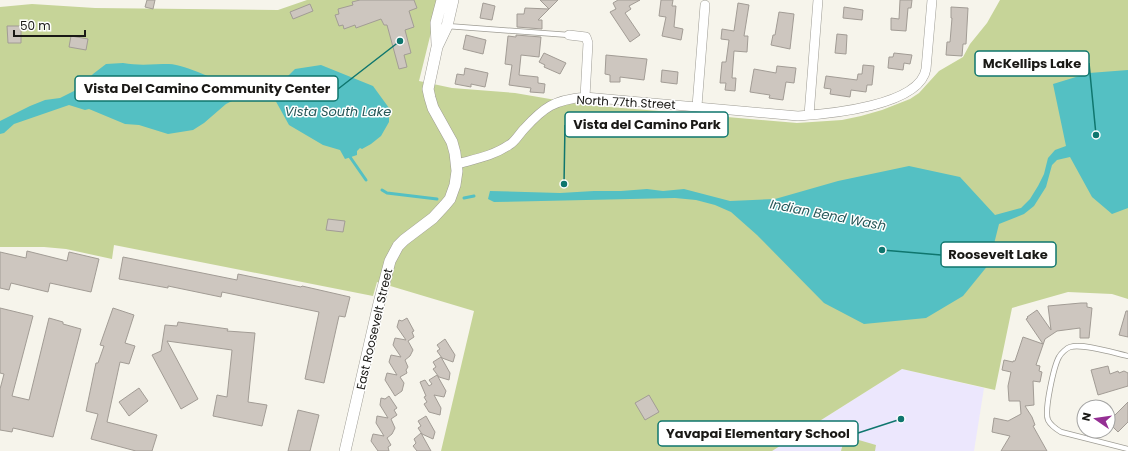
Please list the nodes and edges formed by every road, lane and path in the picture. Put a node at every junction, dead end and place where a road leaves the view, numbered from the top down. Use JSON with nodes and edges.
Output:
{"nodes":[{"id":1,"x":442,"y":0,"type":"edge"},
{"id":2,"x":453,"y":0,"type":"edge"},
{"id":3,"x":818,"y":0,"type":"edge"},
{"id":4,"x":932,"y":0,"type":"edge"},
{"id":5,"x":705,"y":6,"type":"dead end"},
{"id":6,"x":447,"y":26,"type":"junction"},
{"id":7,"x":569,"y":35,"type":"joint"},
{"id":8,"x":437,"y":47,"type":"junction"},
{"id":9,"x":585,"y":97,"type":"junction"},
{"id":10,"x":697,"y":106,"type":"junction"},
{"id":11,"x":809,"y":115,"type":"junction"},
{"id":12,"x":457,"y":164,"type":"junction"},
{"id":13,"x":1128,"y":356,"type":"edge"},
{"id":14,"x":1128,"y":449,"type":"edge"},
{"id":15,"x":346,"y":451,"type":"edge"}],
"edges":[{"from":1,"to":8,"type":"street","name":"East Roosevelt Street"},
{"from":2,"to":6,"type":"street","name":"East Roosevelt Street"},
{"from":3,"to":11,"type":"street"},
{"from":4,"to":11,"type":"street","name":"North 77th Street"},
{"from":5,"to":10,"type":"street"},
{"from":6,"to":7,"type":"lane"},
{"from":6,"to":8,"type":"street","name":"East Roosevelt Street"},
{"from":7,"to":9,"type":"street"},
{"from":8,"to":12,"type":"street","name":"East Roosevelt Street"},
{"from":9,"to":10,"type":"street","name":"North 77th Street"},
{"from":9,"to":12,"type":"street","name":"North 77th Street"},
{"from":10,"to":11,"type":"street","name":"North 77th Street"},
{"from":12,"to":15,"type":"street","name":"East Roosevelt Street"},
{"from":13,"to":14,"type":"lane"}]}
